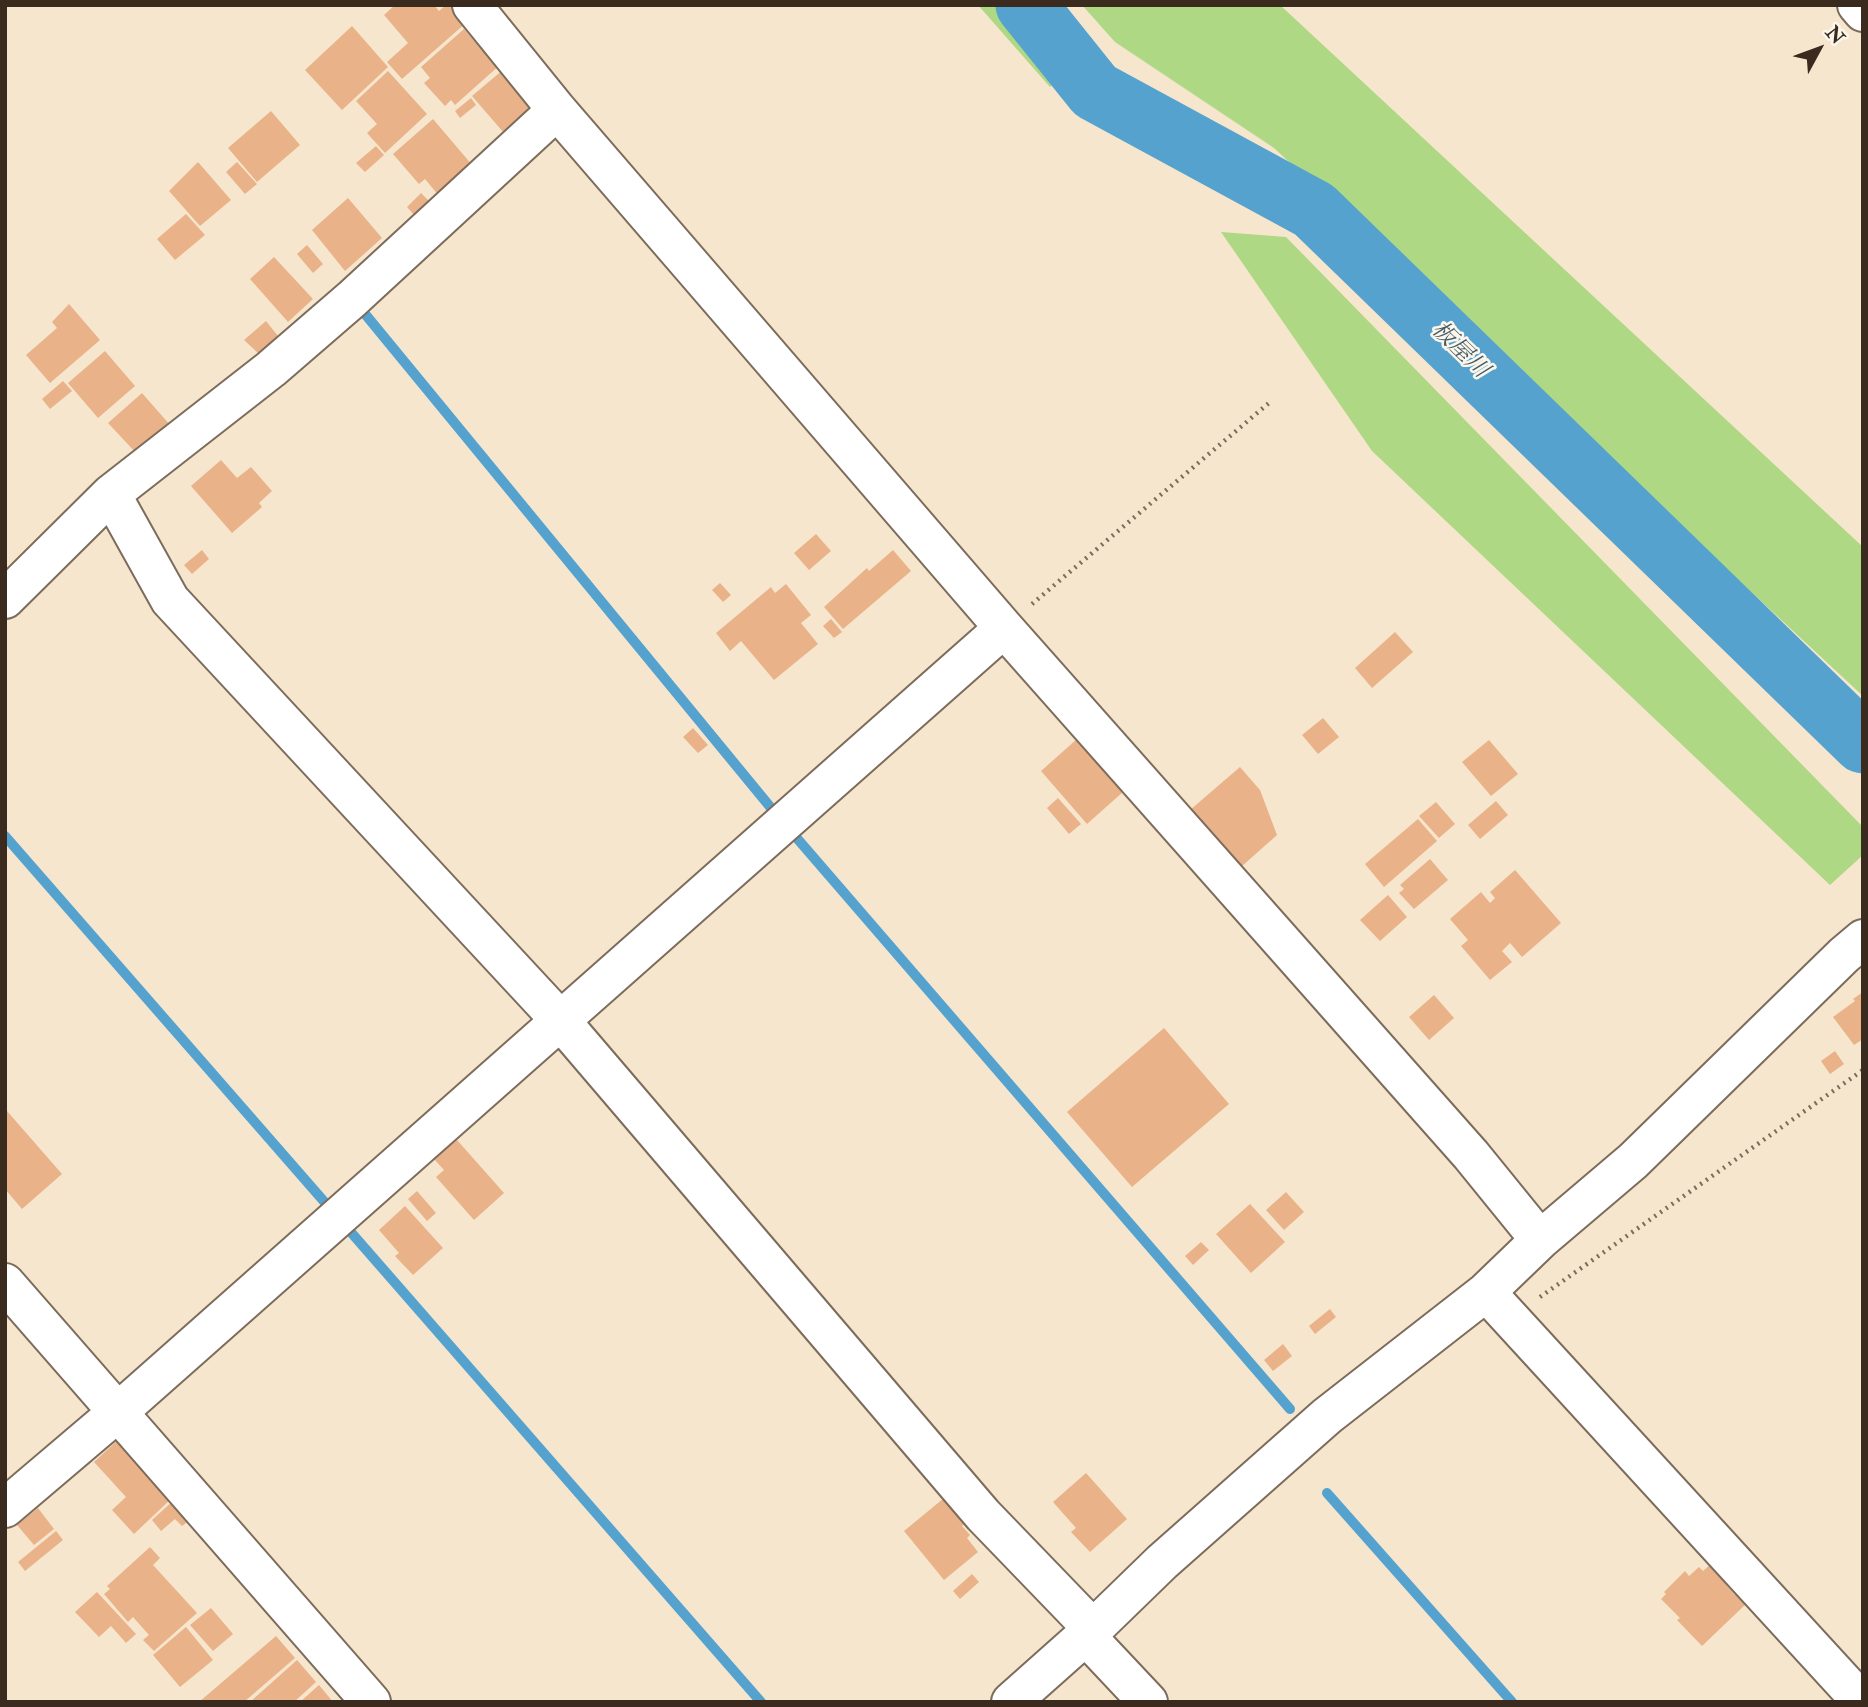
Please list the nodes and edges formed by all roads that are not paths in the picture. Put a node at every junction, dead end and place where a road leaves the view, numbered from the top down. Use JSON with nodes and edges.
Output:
{"nodes":[{"id":1,"x":472,"y":5,"type":"edge"},
{"id":2,"x":1857,"y":5,"type":"edge"},
{"id":3,"x":1863,"y":12,"type":"edge"},
{"id":4,"x":557,"y":110,"type":"junction"},
{"id":5,"x":111,"y":495,"type":"junction"},
{"id":6,"x":5,"y":599,"type":"edge"},
{"id":7,"x":1004,"y":628,"type":"junction"},
{"id":8,"x":1856,"y":954,"type":"edge"},
{"id":9,"x":560,"y":1020,"type":"junction"},
{"id":10,"x":1540,"y":1240,"type":"junction"},
{"id":11,"x":5,"y":1283,"type":"edge"},
{"id":12,"x":1495,"y":1304,"type":"junction"},
{"id":13,"x":118,"y":1412,"type":"junction"},
{"id":14,"x":5,"y":1508,"type":"edge"},
{"id":15,"x":1089,"y":1632,"type":"junction"},
{"id":16,"x":371,"y":1702,"type":"edge"},
{"id":17,"x":1011,"y":1702,"type":"edge"},
{"id":18,"x":1148,"y":1702,"type":"edge"},
{"id":19,"x":1862,"y":1702,"type":"edge"}],
"edges":[{"from":1,"to":4,"type":"street"},
{"from":2,"to":3,"type":"street"},
{"from":4,"to":5,"type":"street"},
{"from":4,"to":7,"type":"street"},
{"from":5,"to":6,"type":"street"},
{"from":5,"to":9,"type":"street"},
{"from":7,"to":9,"type":"street"},
{"from":7,"to":10,"type":"street"},
{"from":8,"to":10,"type":"street"},
{"from":9,"to":13,"type":"street"},
{"from":9,"to":15,"type":"street"},
{"from":10,"to":12,"type":"street"},
{"from":11,"to":13,"type":"street"},
{"from":12,"to":15,"type":"street"},
{"from":12,"to":19,"type":"street"},
{"from":13,"to":14,"type":"street"},
{"from":13,"to":16,"type":"street"},
{"from":15,"to":17,"type":"street"},
{"from":15,"to":18,"type":"street"}]}
